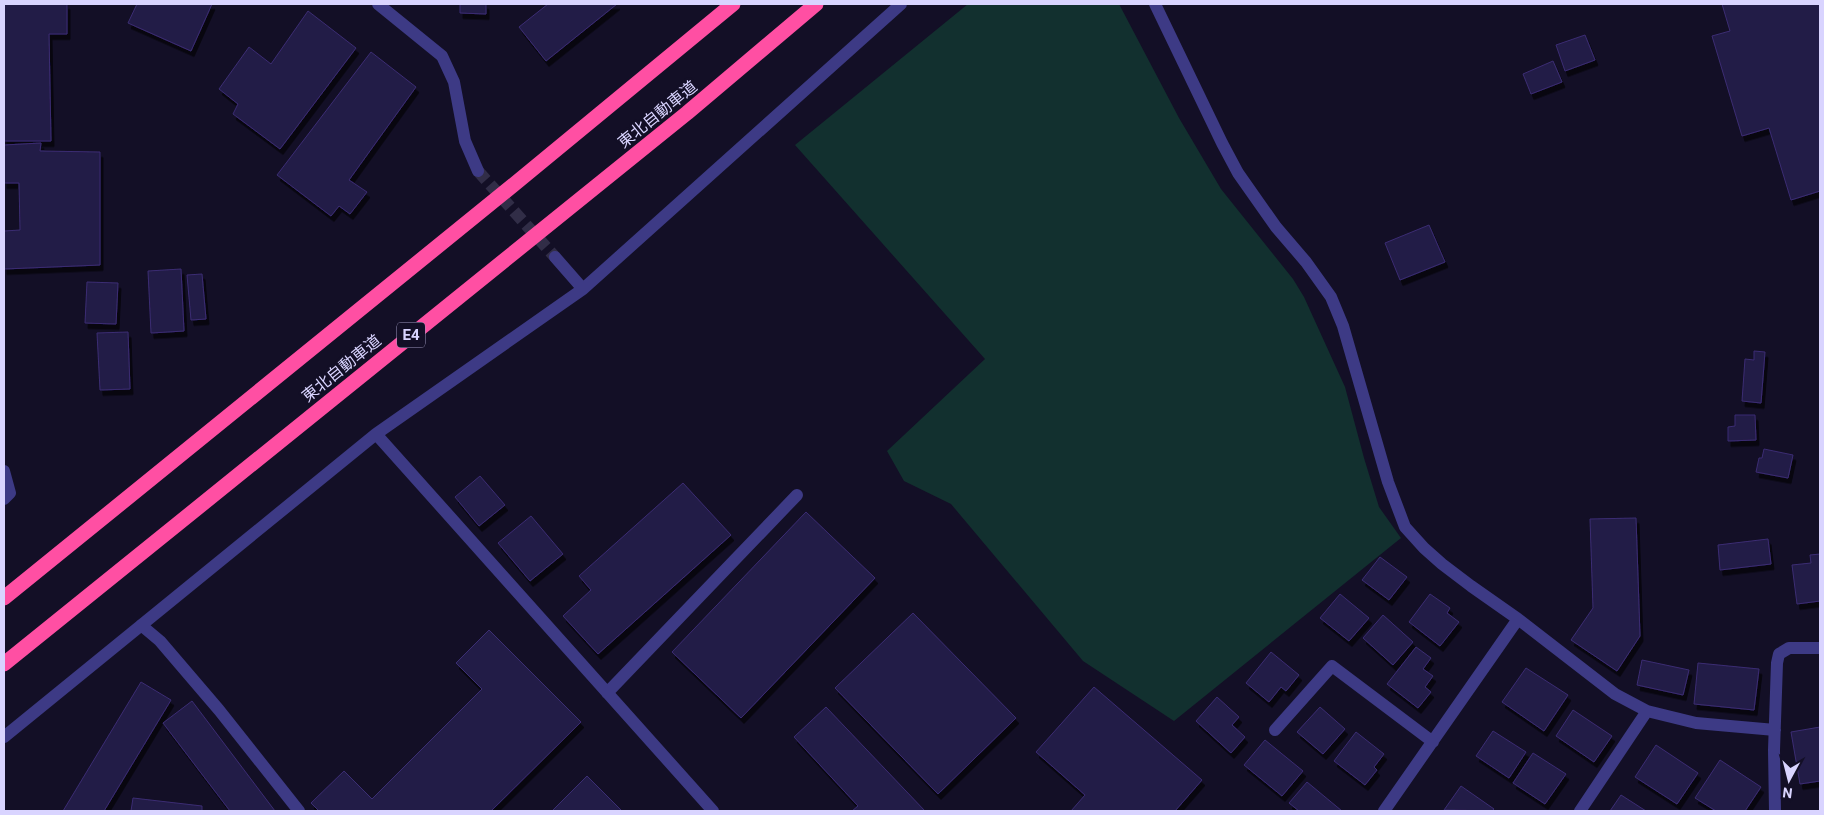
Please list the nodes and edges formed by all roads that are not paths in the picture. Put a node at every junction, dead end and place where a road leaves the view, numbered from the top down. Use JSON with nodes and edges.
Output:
{"nodes":[{"id":1,"x":378,"y":4,"type":"edge"},
{"id":2,"x":734,"y":4,"type":"edge"},
{"id":3,"x":816,"y":4,"type":"edge"},
{"id":4,"x":901,"y":4,"type":"edge"},
{"id":5,"x":1155,"y":4,"type":"edge"},
{"id":6,"x":478,"y":171,"type":"tunnel mouth"},
{"id":7,"x":555,"y":257,"type":"tunnel mouth"},
{"id":8,"x":583,"y":289,"type":"junction"},
{"id":9,"x":376,"y":434,"type":"junction"},
{"id":10,"x":4,"y":471,"type":"edge"},
{"id":11,"x":796,"y":496,"type":"dead end"},
{"id":12,"x":4,"y":499,"type":"edge"},
{"id":13,"x":4,"y":598,"type":"edge"},
{"id":14,"x":1518,"y":619,"type":"junction"},
{"id":15,"x":141,"y":625,"type":"junction"},
{"id":16,"x":1820,"y":648,"type":"edge"},
{"id":17,"x":4,"y":664,"type":"edge"},
{"id":18,"x":607,"y":693,"type":"junction"},
{"id":19,"x":1646,"y":711,"type":"junction"},
{"id":20,"x":1275,"y":730,"type":"dead end"},
{"id":21,"x":1775,"y":730,"type":"junction"},
{"id":22,"x":4,"y":737,"type":"edge"},
{"id":23,"x":1433,"y":742,"type":"junction"},
{"id":24,"x":298,"y":811,"type":"edge"},
{"id":25,"x":712,"y":811,"type":"edge"},
{"id":26,"x":1384,"y":811,"type":"edge"},
{"id":27,"x":1580,"y":811,"type":"edge"},
{"id":28,"x":1775,"y":811,"type":"edge"}],
"edges":[{"from":1,"to":6,"type":"street"},
{"from":2,"to":13,"type":"highway","name":"東北自動車道"},
{"from":3,"to":17,"type":"highway","name":"東北自動車道","number":"E4"},
{"from":4,"to":8,"type":"street"},
{"from":5,"to":14,"type":"street"},
{"from":7,"to":8,"type":"street"},
{"from":8,"to":9,"type":"street"},
{"from":9,"to":15,"type":"street"},
{"from":9,"to":18,"type":"street"},
{"from":10,"to":12,"type":"street"},
{"from":11,"to":18,"type":"street"},
{"from":14,"to":19,"type":"street"},
{"from":14,"to":23,"type":"street"},
{"from":15,"to":22,"type":"street"},
{"from":15,"to":24,"type":"street"},
{"from":16,"to":21,"type":"street"},
{"from":18,"to":25,"type":"street"},
{"from":19,"to":21,"type":"street"},
{"from":19,"to":27,"type":"street"},
{"from":20,"to":23,"type":"street"},
{"from":21,"to":28,"type":"street"},
{"from":23,"to":26,"type":"street"}]}
